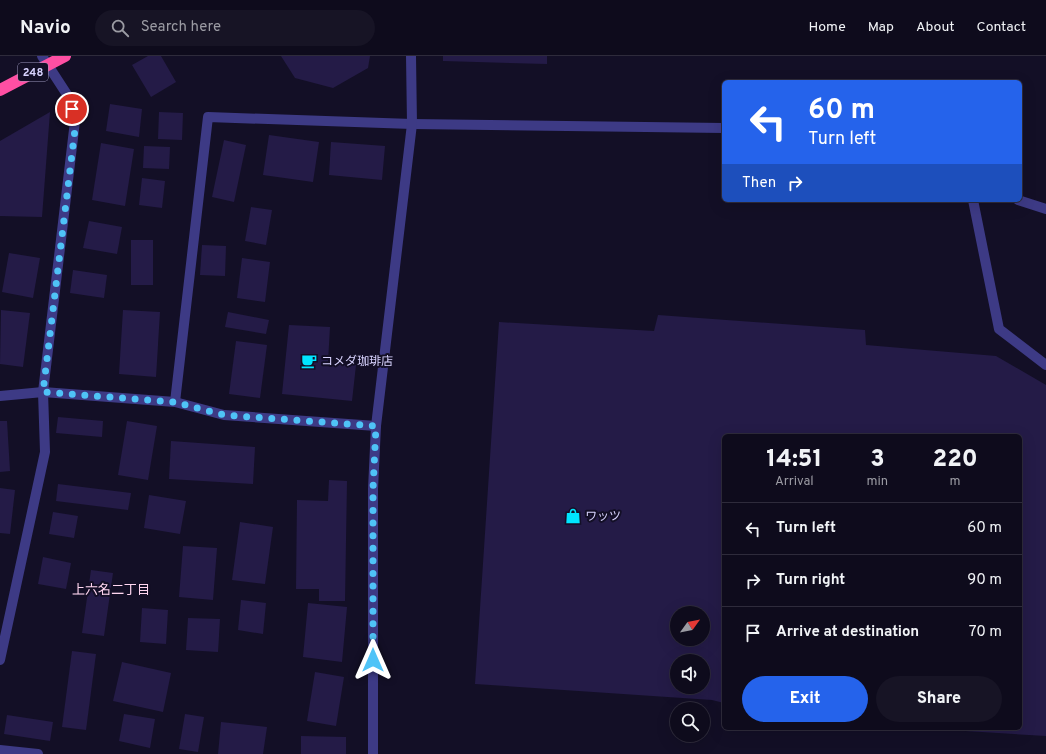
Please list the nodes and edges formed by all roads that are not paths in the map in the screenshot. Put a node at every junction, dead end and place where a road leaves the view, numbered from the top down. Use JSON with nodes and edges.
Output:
{"nodes":[{"id":1,"x":66,"y":56,"type":"edge"},
{"id":2,"x":411,"y":56,"type":"edge"},
{"id":3,"x":45,"y":60,"type":"edge"},
{"id":4,"x":0,"y":90,"type":"edge"},
{"id":5,"x":412,"y":124,"type":"junction"},
{"id":6,"x":722,"y":128,"type":"edge"},
{"id":7,"x":1022,"y":201,"type":"edge"},
{"id":8,"x":973,"y":202,"type":"edge"},
{"id":9,"x":1046,"y":209,"type":"edge"},
{"id":10,"x":1046,"y":365,"type":"edge"},
{"id":11,"x":43,"y":392,"type":"junction"},
{"id":12,"x":0,"y":396,"type":"edge"},
{"id":13,"x":174,"y":402,"type":"junction"},
{"id":14,"x":376,"y":426,"type":"junction"},
{"id":15,"x":0,"y":660,"type":"edge"},
{"id":16,"x":0,"y":750,"type":"edge"},
{"id":17,"x":38,"y":754,"type":"edge"},
{"id":18,"x":373,"y":754,"type":"edge"}],
"edges":[{"from":1,"to":3,"type":"highway","number":"248"},
{"from":2,"to":5,"type":"street"},
{"from":3,"to":4,"type":"highway","number":"248"},
{"from":3,"to":11,"type":"street"},
{"from":5,"to":6,"type":"street"},
{"from":5,"to":13,"type":"street"},
{"from":5,"to":14,"type":"street"},
{"from":7,"to":9,"type":"street"},
{"from":8,"to":10,"type":"street"},
{"from":11,"to":12,"type":"street"},
{"from":11,"to":13,"type":"street"},
{"from":11,"to":15,"type":"street"},
{"from":13,"to":14,"type":"street"},
{"from":14,"to":18,"type":"street"},
{"from":16,"to":17,"type":"street"}]}
